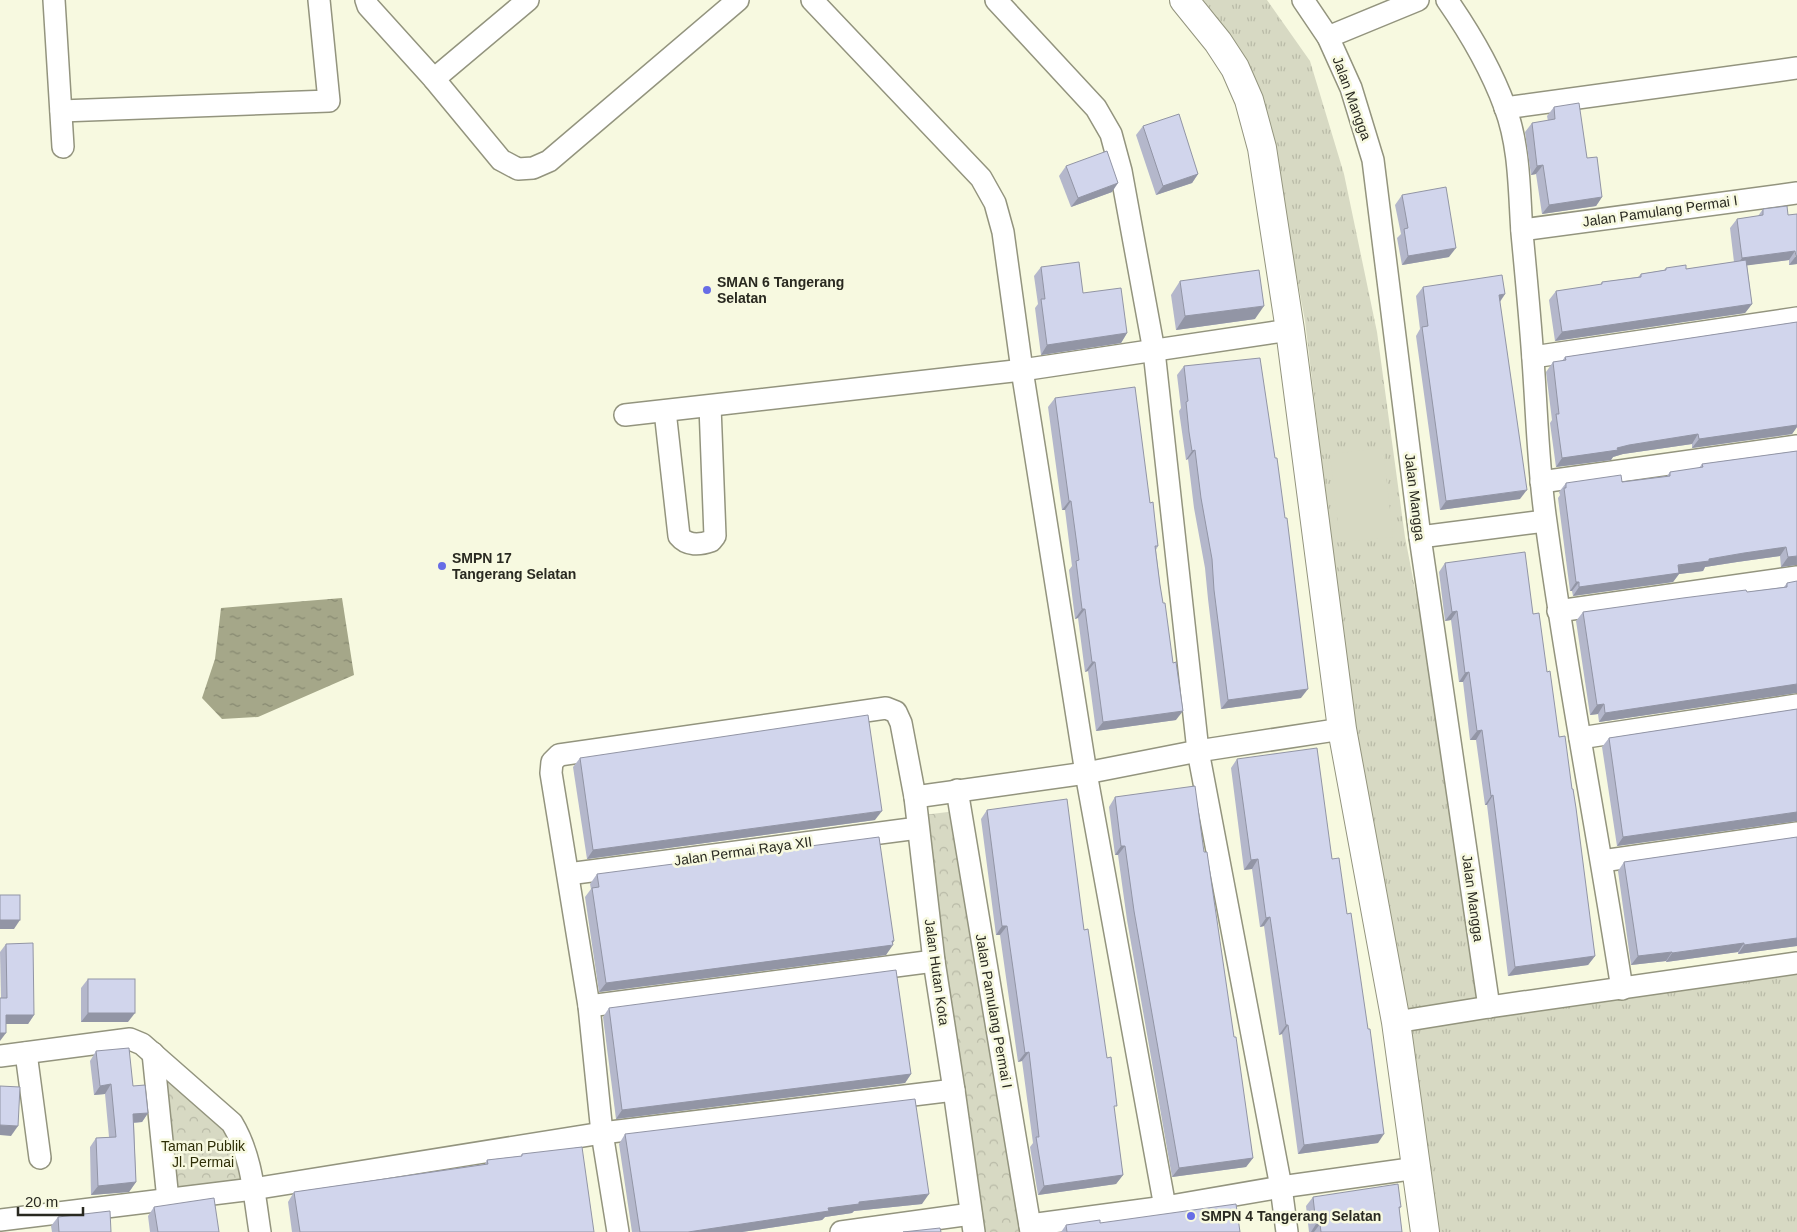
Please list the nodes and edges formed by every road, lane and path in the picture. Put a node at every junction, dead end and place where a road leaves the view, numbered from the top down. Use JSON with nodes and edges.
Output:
{"nodes":[{"id":1,"x":54,"y":0,"type":"edge"},
{"id":2,"x":319,"y":0,"type":"edge"},
{"id":3,"x":366,"y":0,"type":"edge"},
{"id":4,"x":528,"y":0,"type":"edge"},
{"id":5,"x":738,"y":0,"type":"edge"},
{"id":6,"x":812,"y":0,"type":"edge"},
{"id":7,"x":996,"y":0,"type":"edge"},
{"id":8,"x":1184,"y":0,"type":"edge"},
{"id":9,"x":1303,"y":0,"type":"edge"},
{"id":10,"x":1418,"y":0,"type":"edge"},
{"id":11,"x":1447,"y":0,"type":"edge"},
{"id":12,"x":1328,"y":37,"type":"junction"},
{"id":13,"x":1797,"y":68,"type":"edge"},
{"id":14,"x":434,"y":79,"type":"junction"},
{"id":15,"x":1505,"y":108,"type":"junction"},
{"id":16,"x":61,"y":111,"type":"junction"},
{"id":17,"x":63,"y":147,"type":"dead end"},
{"id":18,"x":1797,"y":193,"type":"edge"},
{"id":19,"x":1522,"y":230,"type":"junction"},
{"id":20,"x":1797,"y":318,"type":"edge"},
{"id":21,"x":1290,"y":330,"type":"junction"},
{"id":22,"x":1154,"y":351,"type":"junction"},
{"id":23,"x":1533,"y":357,"type":"junction"},
{"id":24,"x":1022,"y":370,"type":"junction"},
{"id":25,"x":710,"y":406,"type":"junction"},
{"id":26,"x":665,"y":411,"type":"junction"},
{"id":27,"x":625,"y":415,"type":"dead end"},
{"id":28,"x":1797,"y":446,"type":"edge"},
{"id":29,"x":1541,"y":482,"type":"junction"},
{"id":30,"x":1545,"y":521,"type":"junction"},
{"id":31,"x":1420,"y":537,"type":"junction"},
{"id":32,"x":1797,"y":577,"type":"edge"},
{"id":33,"x":1558,"y":611,"type":"junction"},
{"id":34,"x":1797,"y":705,"type":"edge"},
{"id":35,"x":1342,"y":729,"type":"junction"},
{"id":36,"x":1580,"y":738,"type":"junction"},
{"id":37,"x":1198,"y":751,"type":"junction"},
{"id":38,"x":1086,"y":773,"type":"junction"},
{"id":39,"x":957,"y":790,"type":"junction"},
{"id":40,"x":915,"y":797,"type":"junction"},
{"id":41,"x":918,"y":828,"type":"junction"},
{"id":42,"x":1797,"y":833,"type":"edge"},
{"id":43,"x":1602,"y":861,"type":"junction"},
{"id":44,"x":568,"y":874,"type":"junction"},
{"id":45,"x":934,"y":961,"type":"junction"},
{"id":46,"x":1797,"y":963,"type":"edge"},
{"id":47,"x":1622,"y":989,"type":"junction"},
{"id":48,"x":589,"y":1006,"type":"junction"},
{"id":49,"x":1490,"y":1007,"type":"junction"},
{"id":50,"x":1396,"y":1022,"type":"junction"},
{"id":51,"x":26,"y":1053,"type":"junction"},
{"id":52,"x":153,"y":1053,"type":"junction"},
{"id":53,"x":0,"y":1056,"type":"edge"},
{"id":54,"x":954,"y":1090,"type":"junction"},
{"id":55,"x":602,"y":1133,"type":"junction"},
{"id":56,"x":40,"y":1158,"type":"dead end"},
{"id":57,"x":1417,"y":1168,"type":"junction"},
{"id":58,"x":1281,"y":1187,"type":"junction"},
{"id":59,"x":253,"y":1189,"type":"junction"},
{"id":60,"x":168,"y":1200,"type":"junction"},
{"id":61,"x":1165,"y":1207,"type":"junction"},
{"id":62,"x":0,"y":1220,"type":"edge"},
{"id":63,"x":972,"y":1223,"type":"edge"},
{"id":64,"x":1031,"y":1228,"type":"edge"},
{"id":65,"x":260,"y":1232,"type":"edge"},
{"id":66,"x":618,"y":1232,"type":"edge"},
{"id":67,"x":840,"y":1232,"type":"edge"},
{"id":68,"x":1287,"y":1232,"type":"edge"},
{"id":69,"x":1425,"y":1232,"type":"edge"}],
"edges":[{"from":1,"to":16,"type":"street"},
{"from":2,"to":16,"type":"street"},
{"from":3,"to":14,"type":"street"},
{"from":4,"to":14,"type":"street"},
{"from":5,"to":14,"type":"street"},
{"from":6,"to":24,"type":"street"},
{"from":7,"to":22,"type":"street"},
{"from":8,"to":21,"type":"street"},
{"from":9,"to":12,"type":"street","name":"Jalan Mangga"},
{"from":10,"to":12,"type":"street"},
{"from":11,"to":15,"type":"street"},
{"from":12,"to":31,"type":"street","name":"Jalan Mangga"},
{"from":13,"to":15,"type":"street"},
{"from":15,"to":19,"type":"street"},
{"from":16,"to":17,"type":"street"},
{"from":18,"to":19,"type":"street","name":"Jalan Pamulang Permai I"},
{"from":19,"to":23,"type":"street"},
{"from":20,"to":23,"type":"street"},
{"from":21,"to":22,"type":"street"},
{"from":21,"to":35,"type":"street"},
{"from":22,"to":24,"type":"street"},
{"from":22,"to":37,"type":"street"},
{"from":23,"to":29,"type":"street"},
{"from":24,"to":25,"type":"street"},
{"from":24,"to":38,"type":"street"},
{"from":25,"to":26,"type":"street"},
{"from":25,"to":26,"type":"street"},
{"from":26,"to":27,"type":"street"},
{"from":28,"to":29,"type":"street"},
{"from":29,"to":30,"type":"street"},
{"from":30,"to":31,"type":"street"},
{"from":30,"to":33,"type":"street"},
{"from":31,"to":49,"type":"street","name":"Jalan Mangga"},
{"from":32,"to":33,"type":"street"},
{"from":33,"to":36,"type":"street"},
{"from":34,"to":36,"type":"street"},
{"from":35,"to":37,"type":"street"},
{"from":35,"to":50,"type":"street"},
{"from":36,"to":43,"type":"street"},
{"from":37,"to":38,"type":"street"},
{"from":37,"to":58,"type":"street"},
{"from":38,"to":39,"type":"street"},
{"from":38,"to":61,"type":"street"},
{"from":39,"to":40,"type":"street"},
{"from":39,"to":64,"type":"street","name":"Jalan Pamulang Permai I"},
{"from":40,"to":41,"type":"street","name":"Jalan Hutan Kota"},
{"from":40,"to":44,"type":"street","name":"Jalan Hutan Kota"},
{"from":41,"to":44,"type":"street","name":"Jalan Permai Raya XII"},
{"from":41,"to":45,"type":"street","name":"Jalan Hutan Kota"},
{"from":42,"to":43,"type":"street"},
{"from":43,"to":47,"type":"street"},
{"from":44,"to":48,"type":"street"},
{"from":45,"to":48,"type":"street"},
{"from":45,"to":54,"type":"street","name":"Jalan Hutan Kota"},
{"from":46,"to":47,"type":"street"},
{"from":47,"to":49,"type":"street"},
{"from":48,"to":55,"type":"street"},
{"from":49,"to":50,"type":"street"},
{"from":50,"to":57,"type":"street"},
{"from":51,"to":52,"type":"street"},
{"from":51,"to":53,"type":"street"},
{"from":51,"to":56,"type":"street"},
{"from":52,"to":59,"type":"street"},
{"from":52,"to":60,"type":"street"},
{"from":54,"to":55,"type":"street"},
{"from":54,"to":63,"type":"street","name":"Jalan Hutan Kota"},
{"from":55,"to":59,"type":"street"},
{"from":55,"to":66,"type":"street"},
{"from":57,"to":58,"type":"street"},
{"from":57,"to":69,"type":"street"},
{"from":58,"to":61,"type":"street"},
{"from":58,"to":68,"type":"street"},
{"from":59,"to":60,"type":"street"},
{"from":59,"to":65,"type":"street"},
{"from":60,"to":62,"type":"street"},
{"from":61,"to":64,"type":"street"},
{"from":63,"to":67,"type":"street"}]}
